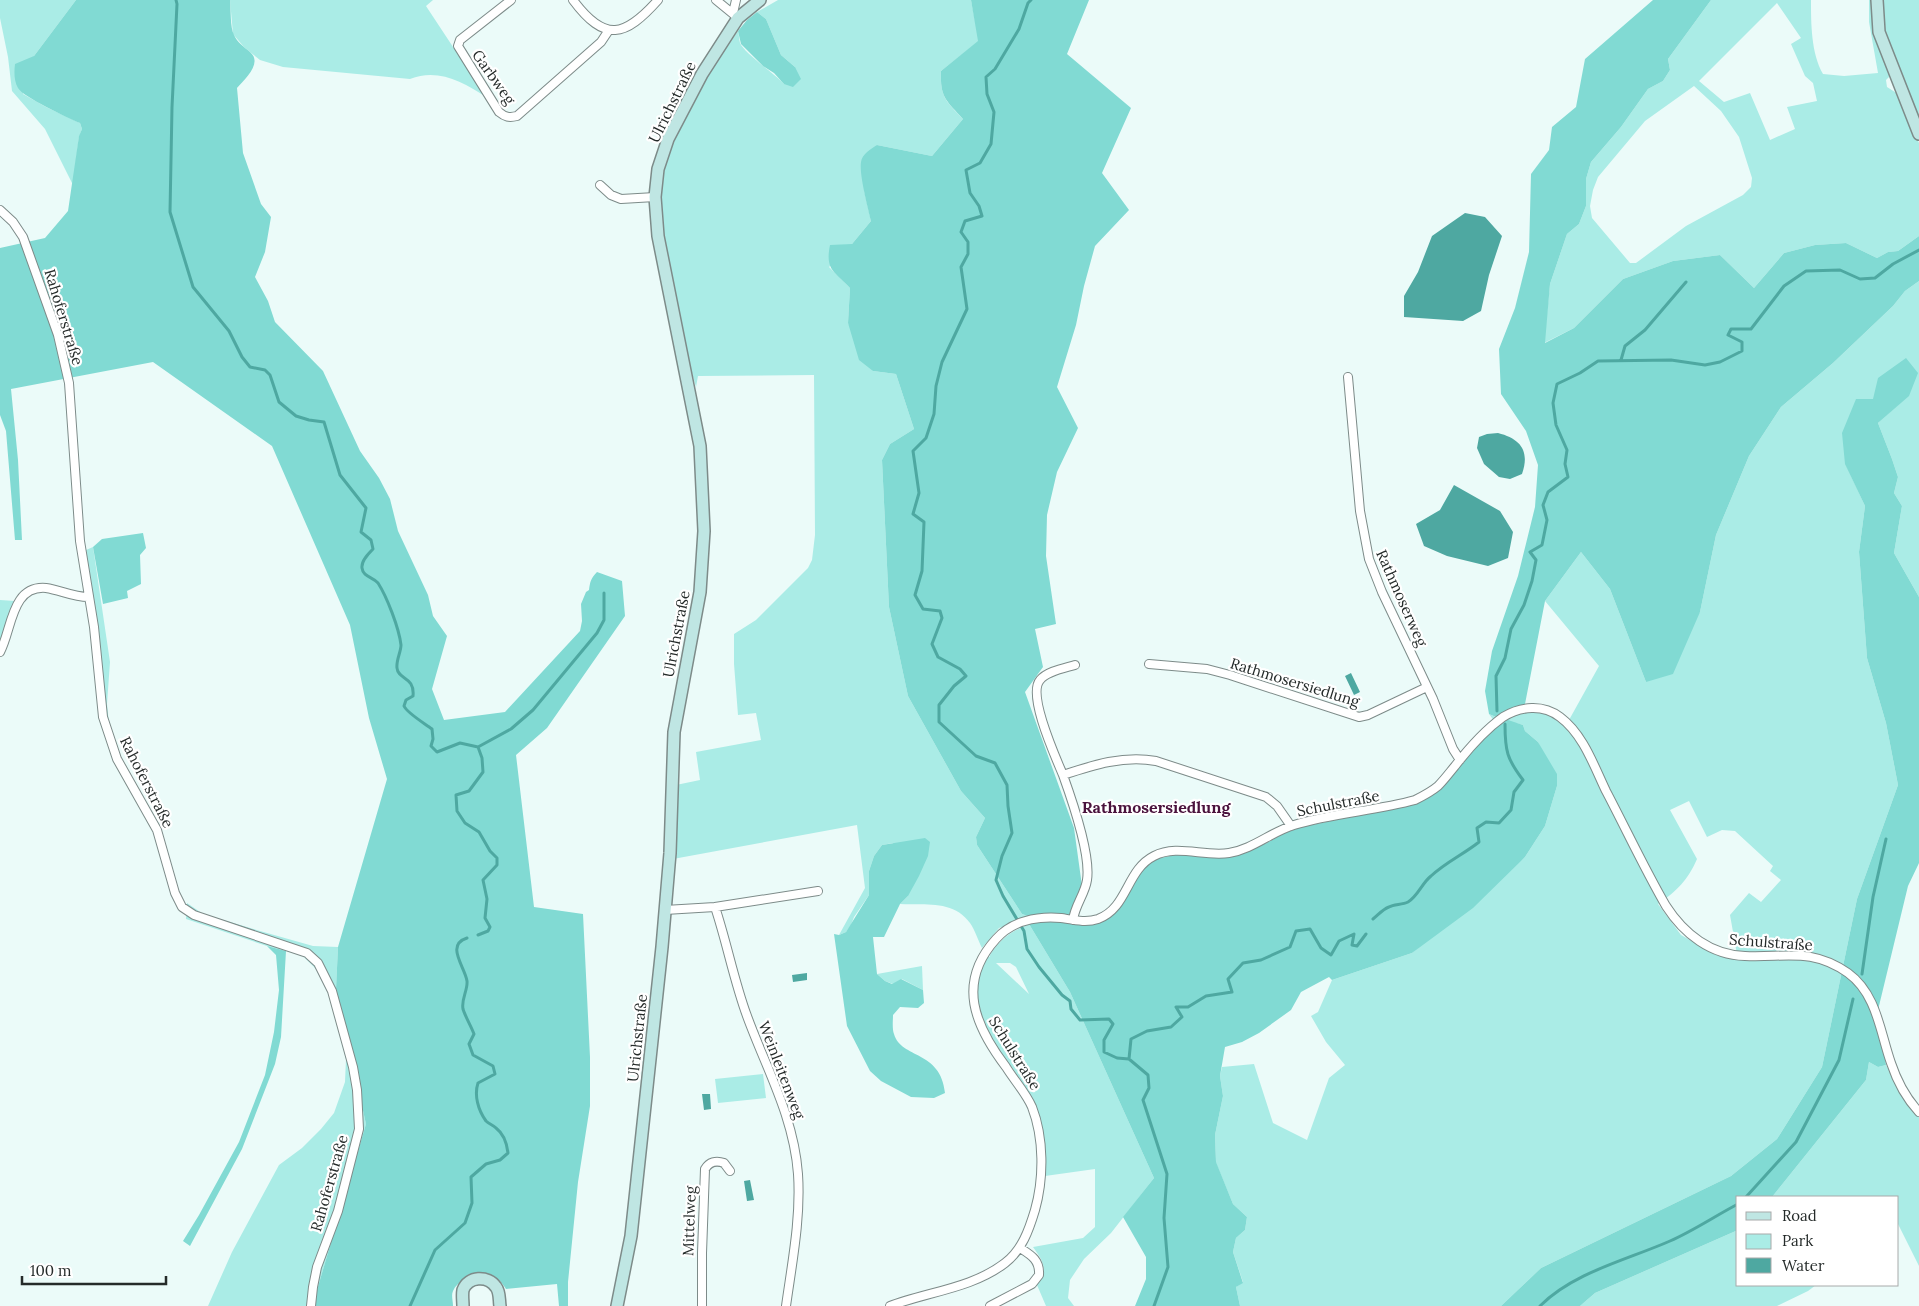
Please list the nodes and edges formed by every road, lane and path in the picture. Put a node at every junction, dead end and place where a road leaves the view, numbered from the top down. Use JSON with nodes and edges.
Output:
{"nodes":[{"id":1,"x":511,"y":0,"type":"edge"},
{"id":2,"x":573,"y":0,"type":"edge"},
{"id":3,"x":658,"y":0,"type":"edge"},
{"id":4,"x":716,"y":0,"type":"edge"},
{"id":5,"x":736,"y":0,"type":"edge"},
{"id":6,"x":760,"y":0,"type":"edge"},
{"id":7,"x":1877,"y":0,"type":"edge"},
{"id":8,"x":736,"y":16,"type":"junction"},
{"id":9,"x":609,"y":30,"type":"junction"},
{"id":10,"x":1919,"y":134,"type":"edge"},
{"id":11,"x":600,"y":185,"type":"dead end"},
{"id":12,"x":656,"y":197,"type":"junction"},
{"id":13,"x":0,"y":210,"type":"edge"},
{"id":14,"x":1348,"y":377,"type":"dead end"},
{"id":15,"x":88,"y":597,"type":"junction"},
{"id":16,"x":0,"y":652,"type":"edge"},
{"id":17,"x":1149,"y":664,"type":"dead end"},
{"id":18,"x":1075,"y":665,"type":"dead end"},
{"id":19,"x":1427,"y":686,"type":"junction"},
{"id":20,"x":1460,"y":760,"type":"junction"},
{"id":21,"x":1063,"y":775,"type":"junction"},
{"id":22,"x":1291,"y":826,"type":"junction"},
{"id":23,"x":818,"y":891,"type":"dead end"},
{"id":24,"x":715,"y":907,"type":"junction"},
{"id":25,"x":665,"y":910,"type":"junction"},
{"id":26,"x":1073,"y":920,"type":"junction"},
{"id":27,"x":1919,"y":1112,"type":"edge"},
{"id":28,"x":730,"y":1171,"type":"dead end"},
{"id":29,"x":1020,"y":1248,"type":"junction"},
{"id":30,"x":312,"y":1306,"type":"edge"},
{"id":31,"x":463,"y":1306,"type":"edge"},
{"id":32,"x":500,"y":1306,"type":"edge"},
{"id":33,"x":618,"y":1306,"type":"edge"},
{"id":34,"x":702,"y":1306,"type":"edge"},
{"id":35,"x":786,"y":1306,"type":"edge"},
{"id":36,"x":890,"y":1306,"type":"edge"},
{"id":37,"x":990,"y":1306,"type":"edge"}],
"edges":[{"from":1,"to":9,"type":"street","name":"Garbweg"},
{"from":2,"to":9,"type":"street"},
{"from":3,"to":9,"type":"street"},
{"from":4,"to":8,"type":"street"},
{"from":5,"to":8,"type":"street"},
{"from":6,"to":8,"type":"street","name":"Ulrichstraße"},
{"from":7,"to":10,"type":"street"},
{"from":8,"to":12,"type":"street","name":"Ulrichstraße"},
{"from":11,"to":12,"type":"street"},
{"from":12,"to":25,"type":"street","name":"Ulrichstraße"},
{"from":13,"to":15,"type":"street","name":"Rahoferstraße"},
{"from":14,"to":19,"type":"street","name":"Rathmoserweg"},
{"from":15,"to":16,"type":"street"},
{"from":15,"to":30,"type":"street","name":"Rahoferstraße"},
{"from":17,"to":19,"type":"street","name":"Rathmosersiedlung"},
{"from":18,"to":21,"type":"street"},
{"from":19,"to":20,"type":"street","name":"Rathmoserweg"},
{"from":20,"to":22,"type":"street","name":"Schulstraße"},
{"from":20,"to":27,"type":"street","name":"Schulstraße"},
{"from":21,"to":22,"type":"street"},
{"from":21,"to":26,"type":"street"},
{"from":22,"to":26,"type":"street","name":"Schulstraße"},
{"from":23,"to":24,"type":"street"},
{"from":24,"to":25,"type":"street"},
{"from":24,"to":35,"type":"street","name":"Weinleitenweg"},
{"from":25,"to":33,"type":"street","name":"Ulrichstraße"},
{"from":26,"to":29,"type":"street","name":"Schulstraße"},
{"from":28,"to":34,"type":"street","name":"Mittelweg"},
{"from":29,"to":36,"type":"street","name":"Schulstraße"},
{"from":29,"to":37,"type":"street"},
{"from":31,"to":32,"type":"street"}]}
